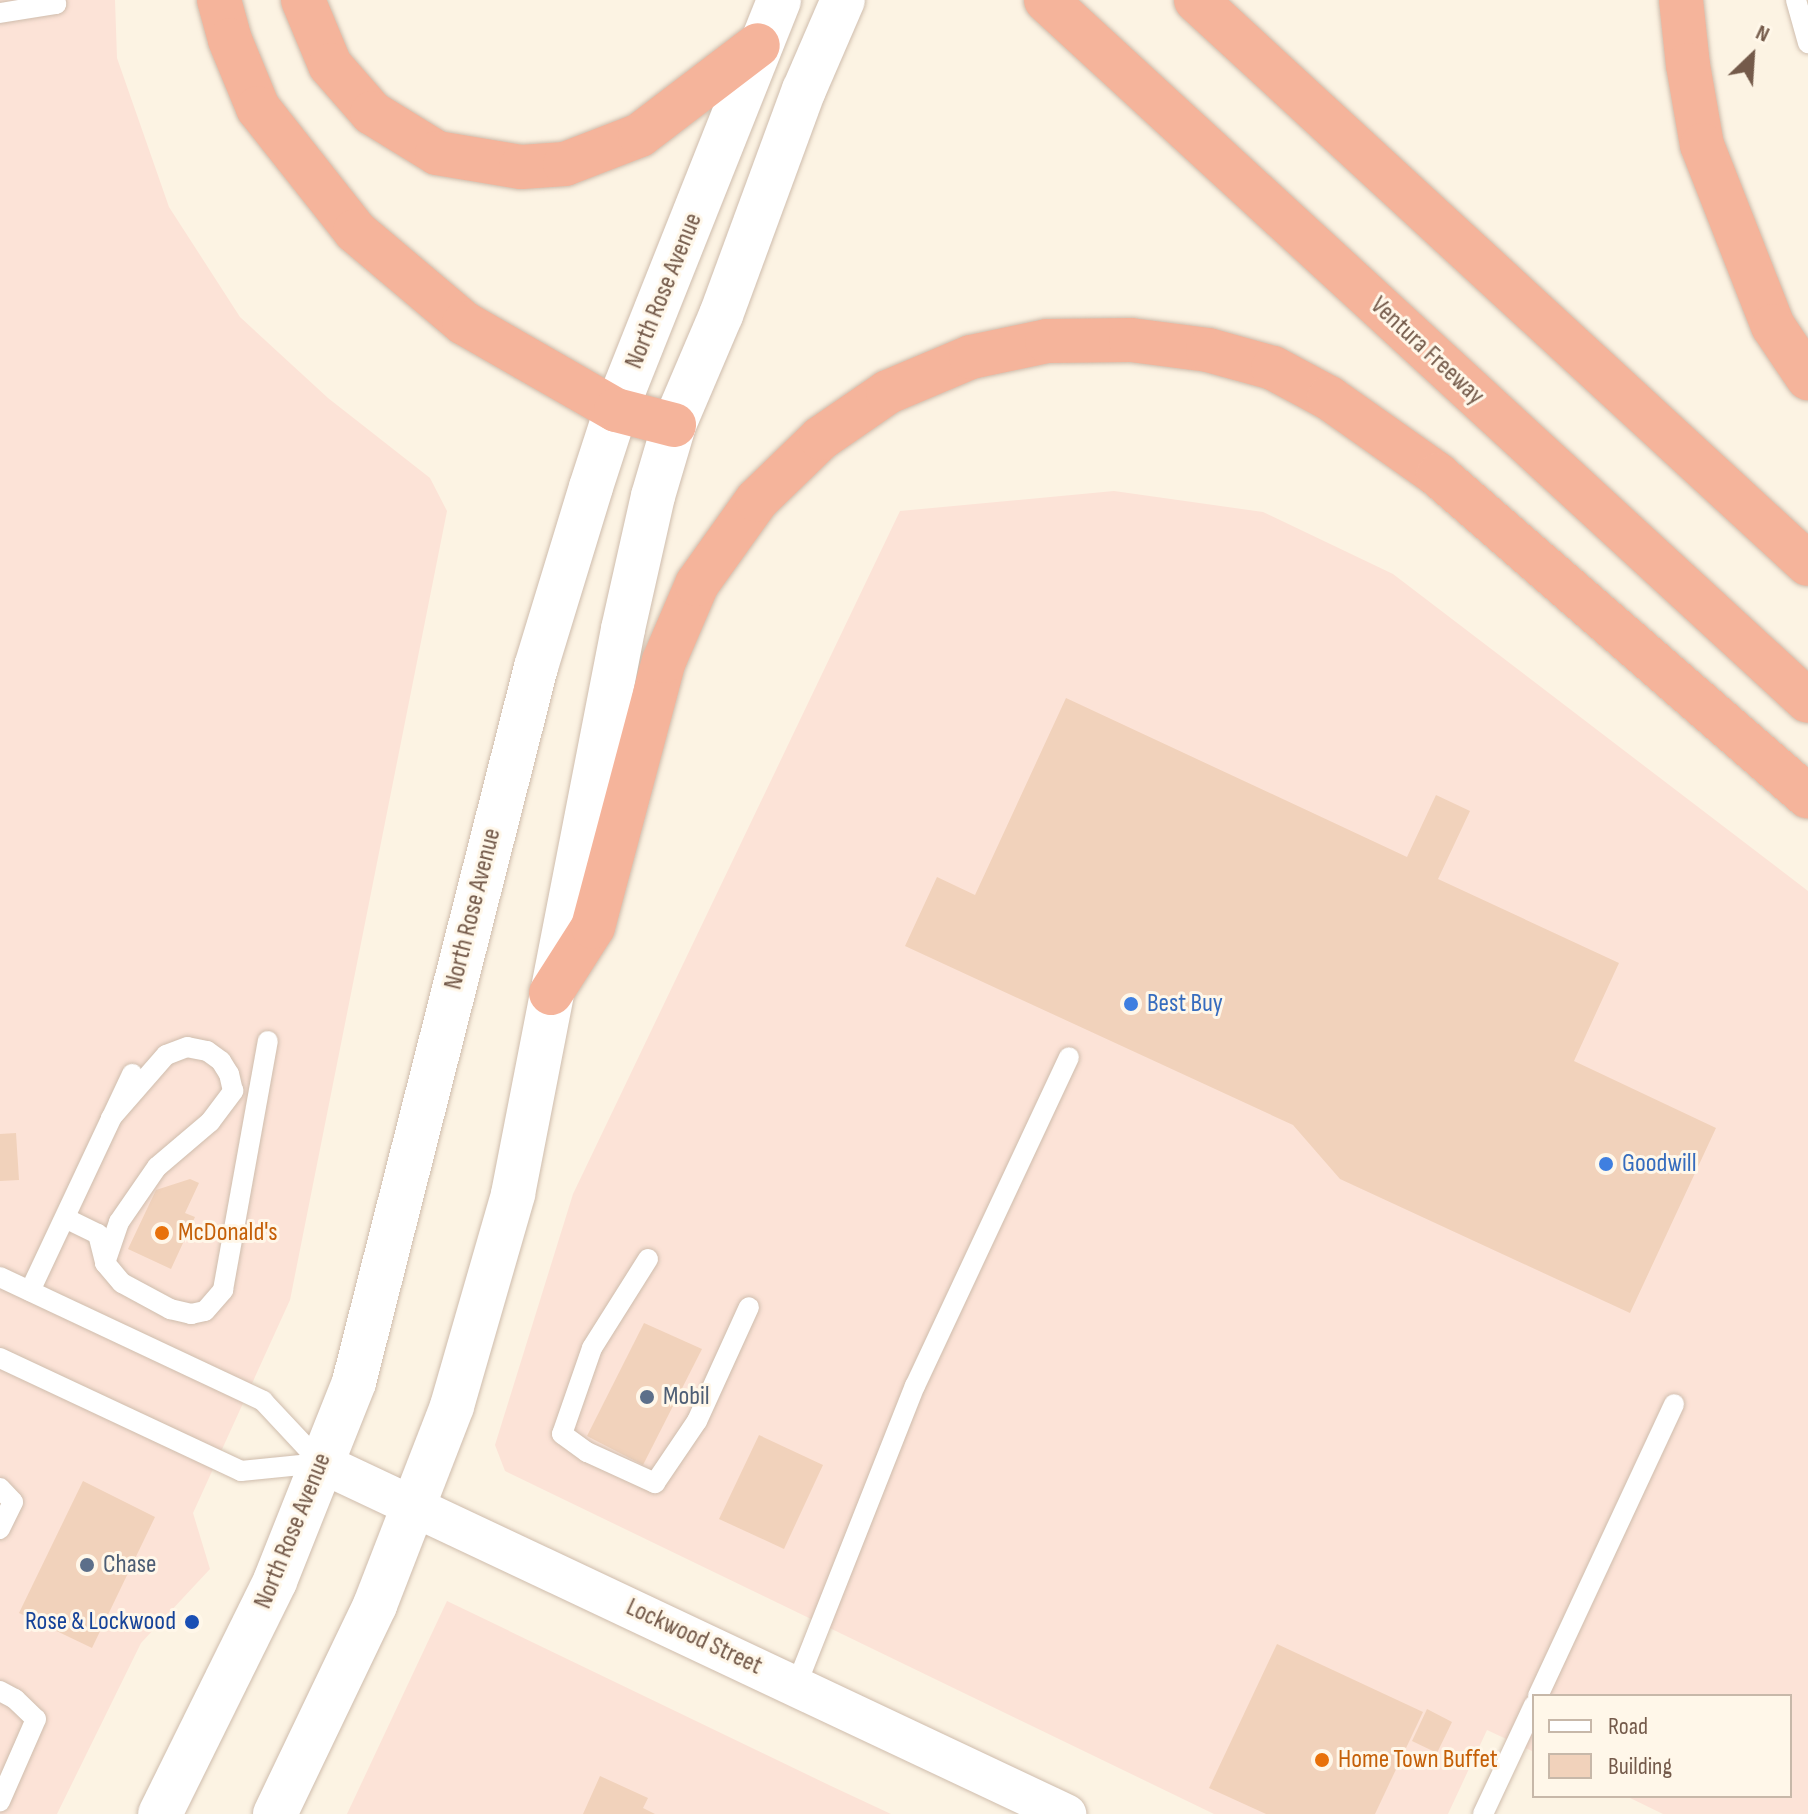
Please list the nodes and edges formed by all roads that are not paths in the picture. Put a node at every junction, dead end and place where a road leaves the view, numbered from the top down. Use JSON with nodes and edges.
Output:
{"nodes":[{"id":1,"x":55,"y":0,"type":"edge"},
{"id":2,"x":219,"y":0,"type":"edge"},
{"id":3,"x":303,"y":0,"type":"edge"},
{"id":4,"x":779,"y":0,"type":"edge"},
{"id":5,"x":843,"y":0,"type":"edge"},
{"id":6,"x":1046,"y":0,"type":"edge"},
{"id":7,"x":1196,"y":0,"type":"edge"},
{"id":8,"x":1681,"y":0,"type":"edge"},
{"id":9,"x":1796,"y":0,"type":"edge"},
{"id":10,"x":0,"y":13,"type":"edge"},
{"id":11,"x":1808,"y":43,"type":"edge"},
{"id":12,"x":758,"y":45,"type":"junction"},
{"id":13,"x":1808,"y":378,"type":"edge"},
{"id":14,"x":616,"y":410,"type":"junction"},
{"id":15,"x":674,"y":425,"type":"junction"},
{"id":16,"x":1808,"y":564,"type":"edge"},
{"id":17,"x":1808,"y":701,"type":"edge"},
{"id":18,"x":1808,"y":797,"type":"edge"},
{"id":19,"x":551,"y":993,"type":"junction"},
{"id":20,"x":268,"y":1041,"type":"dead end"},
{"id":21,"x":1069,"y":1057,"type":"dead end"},
{"id":22,"x":132,"y":1074,"type":"dead end"},
{"id":23,"x":111,"y":1118,"type":"junction"},
{"id":24,"x":65,"y":1218,"type":"junction"},
{"id":25,"x":648,"y":1259,"type":"dead end"},
{"id":26,"x":105,"y":1263,"type":"junction"},
{"id":27,"x":0,"y":1277,"type":"edge"},
{"id":28,"x":30,"y":1291,"type":"junction"},
{"id":29,"x":749,"y":1307,"type":"dead end"},
{"id":30,"x":0,"y":1358,"type":"edge"},
{"id":31,"x":1674,"y":1404,"type":"dead end"},
{"id":32,"x":321,"y":1463,"type":"junction"},
{"id":33,"x":0,"y":1488,"type":"edge"},
{"id":34,"x":416,"y":1505,"type":"junction"},
{"id":35,"x":0,"y":1529,"type":"edge"},
{"id":36,"x":796,"y":1686,"type":"junction"},
{"id":37,"x":0,"y":1691,"type":"edge"},
{"id":38,"x":1539,"y":1694,"type":"edge"},
{"id":39,"x":1532,"y":1709,"type":"edge"},
{"id":40,"x":7,"y":1767,"type":"edge"},
{"id":41,"x":1,"y":1796,"type":"edge"},
{"id":42,"x":160,"y":1814,"type":"edge"},
{"id":43,"x":275,"y":1814,"type":"edge"},
{"id":44,"x":1066,"y":1814,"type":"edge"},
{"id":45,"x":1483,"y":1814,"type":"edge"}],
"edges":[{"from":1,"to":10,"type":"lane"},
{"from":2,"to":14,"type":"highway"},
{"from":3,"to":12,"type":"highway"},
{"from":4,"to":12,"type":"main road","name":"North Rose Avenue"},
{"from":5,"to":15,"type":"main road"},
{"from":6,"to":17,"type":"highway","name":"Ventura Freeway"},
{"from":7,"to":16,"type":"highway"},
{"from":8,"to":13,"type":"highway"},
{"from":9,"to":11,"type":"lane"},
{"from":12,"to":14,"type":"main road","name":"North Rose Avenue"},
{"from":14,"to":15,"type":"highway"},
{"from":14,"to":32,"type":"main road","name":"North Rose Avenue"},
{"from":15,"to":19,"type":"main road"},
{"from":18,"to":19,"type":"highway"},
{"from":19,"to":34,"type":"main road"},
{"from":20,"to":26,"type":"lane"},
{"from":21,"to":36,"type":"lane"},
{"from":22,"to":23,"type":"lane"},
{"from":23,"to":24,"type":"lane"},
{"from":23,"to":26,"type":"lane"},
{"from":24,"to":26,"type":"lane"},
{"from":24,"to":28,"type":"lane"},
{"from":25,"to":29,"type":"lane"},
{"from":27,"to":28,"type":"lane"},
{"from":28,"to":32,"type":"lane"},
{"from":30,"to":32,"type":"lane"},
{"from":31,"to":38,"type":"lane"},
{"from":32,"to":34,"type":"street","name":"Lockwood Street"},
{"from":32,"to":42,"type":"main road","name":"North Rose Avenue"},
{"from":33,"to":35,"type":"lane"},
{"from":34,"to":36,"type":"street","name":"Lockwood Street"},
{"from":34,"to":43,"type":"main road"},
{"from":36,"to":44,"type":"street","name":"Lockwood Street"},
{"from":37,"to":40,"type":"lane"},
{"from":39,"to":45,"type":"lane"},
{"from":40,"to":41,"type":"lane"}]}
